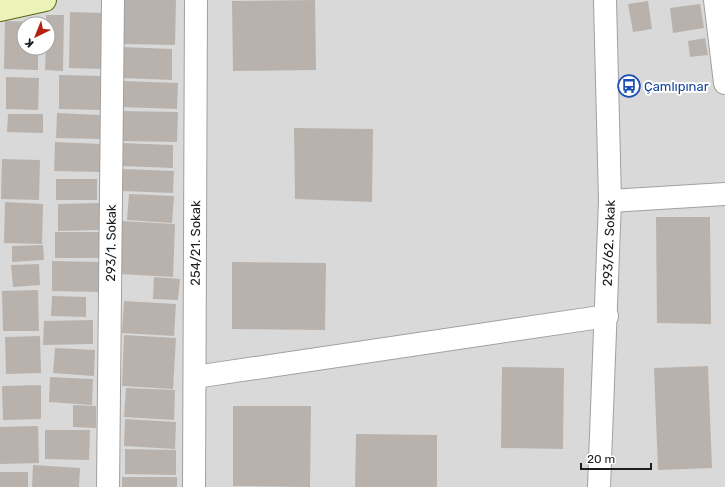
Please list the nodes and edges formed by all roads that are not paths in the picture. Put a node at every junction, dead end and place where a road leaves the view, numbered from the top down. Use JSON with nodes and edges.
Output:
{"nodes":[{"id":1,"x":45,"y":0,"type":"edge"},
{"id":2,"x":113,"y":0,"type":"edge"},
{"id":3,"x":196,"y":0,"type":"edge"},
{"id":4,"x":605,"y":0,"type":"edge"},
{"id":5,"x":715,"y":0,"type":"edge"},
{"id":6,"x":0,"y":10,"type":"edge"},
{"id":7,"x":725,"y":83,"type":"edge"},
{"id":8,"x":725,"y":194,"type":"edge"},
{"id":9,"x":610,"y":201,"type":"junction"},
{"id":10,"x":607,"y":316,"type":"junction"},
{"id":11,"x":195,"y":377,"type":"junction"},
{"id":12,"x":108,"y":487,"type":"edge"},
{"id":13,"x":194,"y":487,"type":"edge"},
{"id":14,"x":599,"y":487,"type":"edge"}],
"edges":[{"from":1,"to":6,"type":"street"},
{"from":2,"to":12,"type":"street","name":"293/1. Sokak"},
{"from":3,"to":11,"type":"street","name":"254/21. Sokak"},
{"from":4,"to":9,"type":"street","name":"293/62. Sokak"},
{"from":5,"to":7,"type":"street"},
{"from":8,"to":9,"type":"street"},
{"from":9,"to":10,"type":"street","name":"293/62. Sokak"},
{"from":10,"to":11,"type":"street"},
{"from":10,"to":14,"type":"street","name":"293/62. Sokak"},
{"from":11,"to":13,"type":"street","name":"254/21. Sokak"}]}
